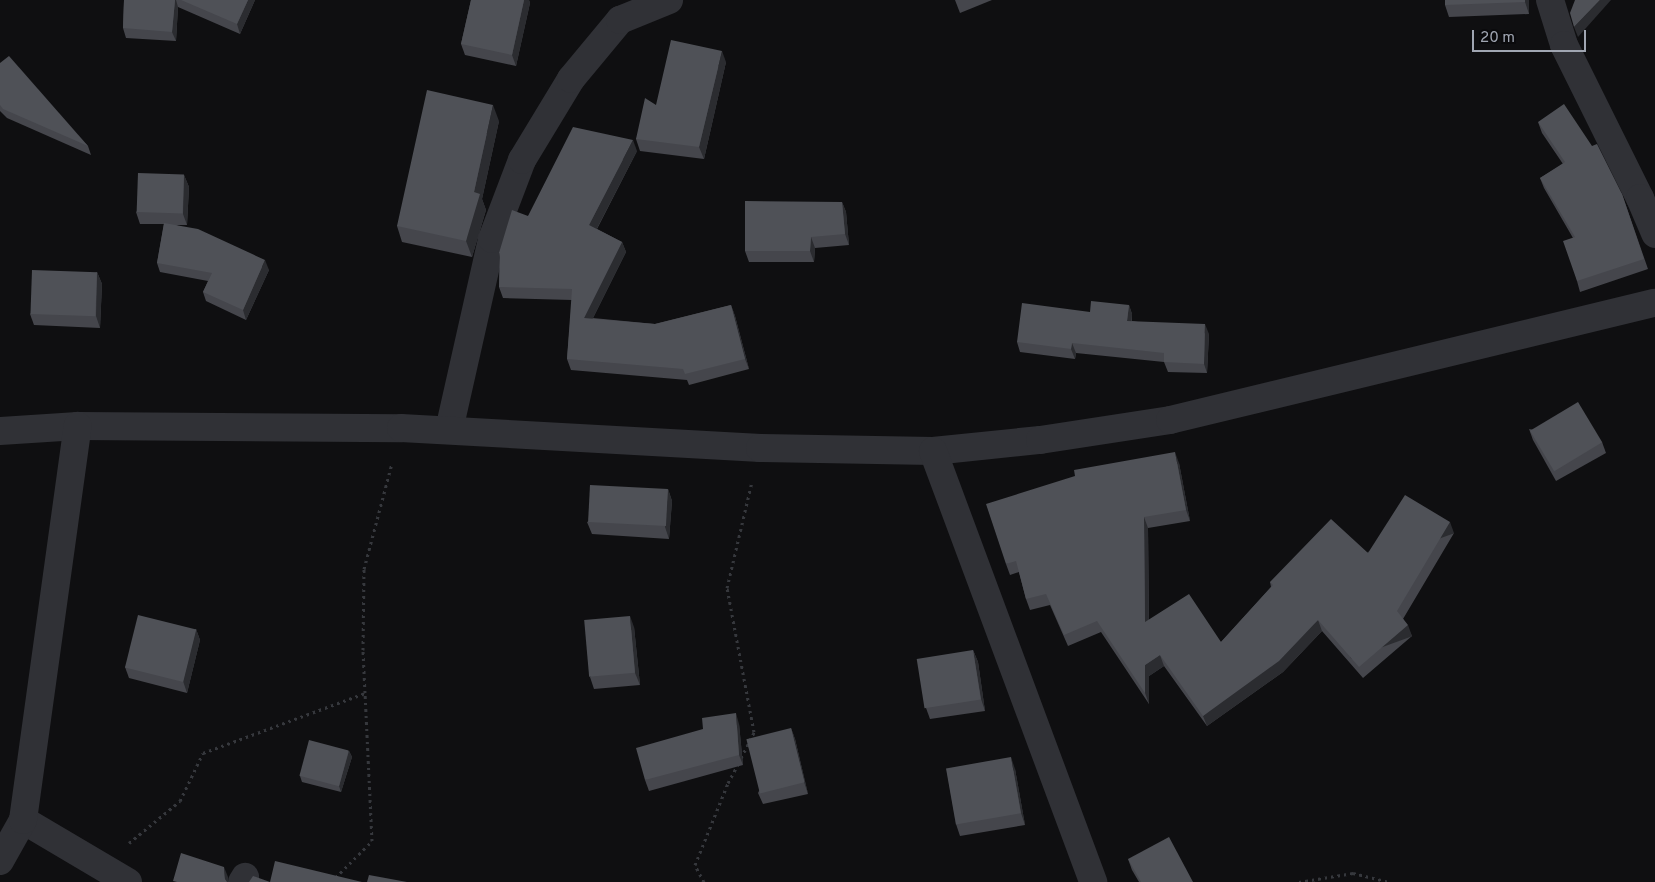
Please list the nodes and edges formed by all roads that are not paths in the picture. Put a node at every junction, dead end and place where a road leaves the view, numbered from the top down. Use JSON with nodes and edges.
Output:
{"nodes":[{"id":1,"x":669,"y":0,"type":"edge"},
{"id":2,"x":1550,"y":0,"type":"edge"},
{"id":3,"x":1655,"y":234,"type":"edge"},
{"id":4,"x":1655,"y":303,"type":"edge"},
{"id":5,"x":78,"y":426,"type":"junction"},
{"id":6,"x":449,"y":430,"type":"junction"},
{"id":7,"x":0,"y":431,"type":"edge"},
{"id":8,"x":932,"y":450,"type":"junction"},
{"id":9,"x":23,"y":820,"type":"junction"},
{"id":10,"x":0,"y":861,"type":"edge"},
{"id":11,"x":128,"y":882,"type":"edge"},
{"id":12,"x":1093,"y":882,"type":"edge"}],
"edges":[{"from":1,"to":6,"type":"street"},
{"from":2,"to":3,"type":"street"},
{"from":4,"to":8,"type":"street"},
{"from":5,"to":6,"type":"street"},
{"from":5,"to":7,"type":"street"},
{"from":5,"to":9,"type":"street"},
{"from":6,"to":8,"type":"street"},
{"from":8,"to":12,"type":"street"},
{"from":9,"to":10,"type":"street"},
{"from":9,"to":11,"type":"street"}]}
